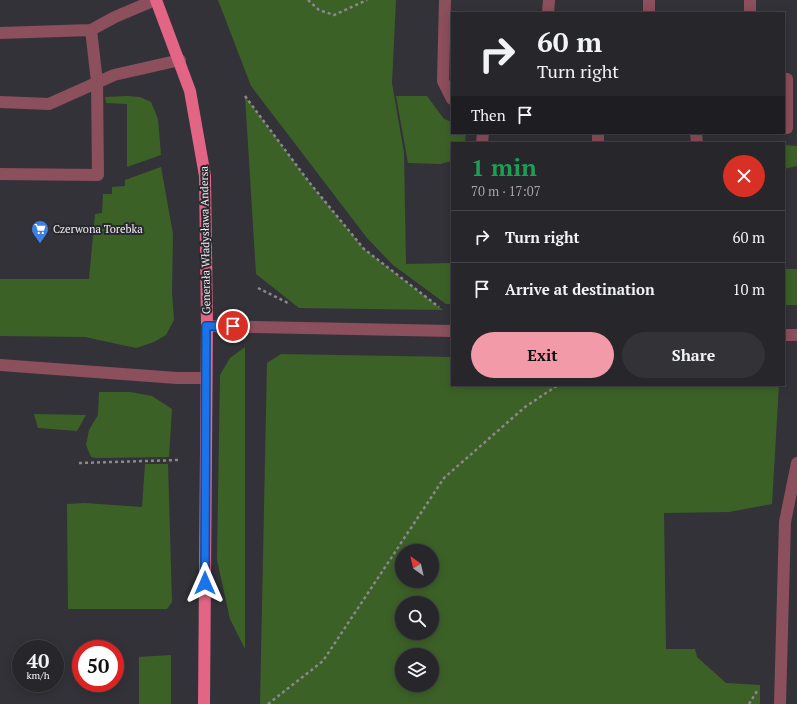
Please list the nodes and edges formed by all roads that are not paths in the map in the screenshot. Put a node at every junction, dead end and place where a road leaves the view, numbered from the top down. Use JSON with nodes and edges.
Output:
{"nodes":[{"id":1,"x":155,"y":0,"type":"edge"},
{"id":2,"x":445,"y":0,"type":"edge"},
{"id":3,"x":548,"y":0,"type":"edge"},
{"id":4,"x":649,"y":0,"type":"edge"},
{"id":5,"x":750,"y":0,"type":"edge"},
{"id":6,"x":548,"y":12,"type":"edge"},
{"id":7,"x":649,"y":12,"type":"edge"},
{"id":8,"x":750,"y":12,"type":"edge"},
{"id":9,"x":92,"y":30,"type":"junction"},
{"id":10,"x":0,"y":33,"type":"edge"},
{"id":11,"x":180,"y":60,"type":"junction"},
{"id":12,"x":789,"y":79,"type":"edge"},
{"id":13,"x":97,"y":82,"type":"junction"},
{"id":14,"x":451,"y":97,"type":"edge"},
{"id":15,"x":0,"y":102,"type":"edge"},
{"id":16,"x":789,"y":128,"type":"edge"},
{"id":17,"x":0,"y":174,"type":"edge"},
{"id":18,"x":206,"y":326,"type":"junction"},
{"id":19,"x":451,"y":331,"type":"edge"},
{"id":20,"x":785,"y":335,"type":"edge"},
{"id":21,"x":797,"y":335,"type":"edge"},
{"id":22,"x":0,"y":365,"type":"edge"},
{"id":23,"x":205,"y":378,"type":"junction"},
{"id":24,"x":797,"y":463,"type":"edge"},
{"id":25,"x":204,"y":704,"type":"edge"},
{"id":26,"x":780,"y":704,"type":"edge"}],
"edges":[{"from":1,"to":9,"type":"street"},
{"from":1,"to":11,"type":"main road","name":"Generała Władysława Andersa"},
{"from":2,"to":14,"type":"street"},
{"from":3,"to":6,"type":"street"},
{"from":4,"to":7,"type":"street"},
{"from":5,"to":8,"type":"street"},
{"from":9,"to":10,"type":"street"},
{"from":9,"to":13,"type":"street"},
{"from":11,"to":13,"type":"street"},
{"from":11,"to":18,"type":"main road","name":"Generała Władysława Andersa"},
{"from":12,"to":16,"type":"street"},
{"from":13,"to":15,"type":"street"},
{"from":13,"to":17,"type":"street"},
{"from":18,"to":19,"type":"street"},
{"from":18,"to":23,"type":"main road","name":"Generała Władysława Andersa"},
{"from":20,"to":21,"type":"street"},
{"from":22,"to":23,"type":"street"},
{"from":23,"to":25,"type":"main road","name":"Generała Władysława Andersa"},
{"from":24,"to":26,"type":"street"}]}
